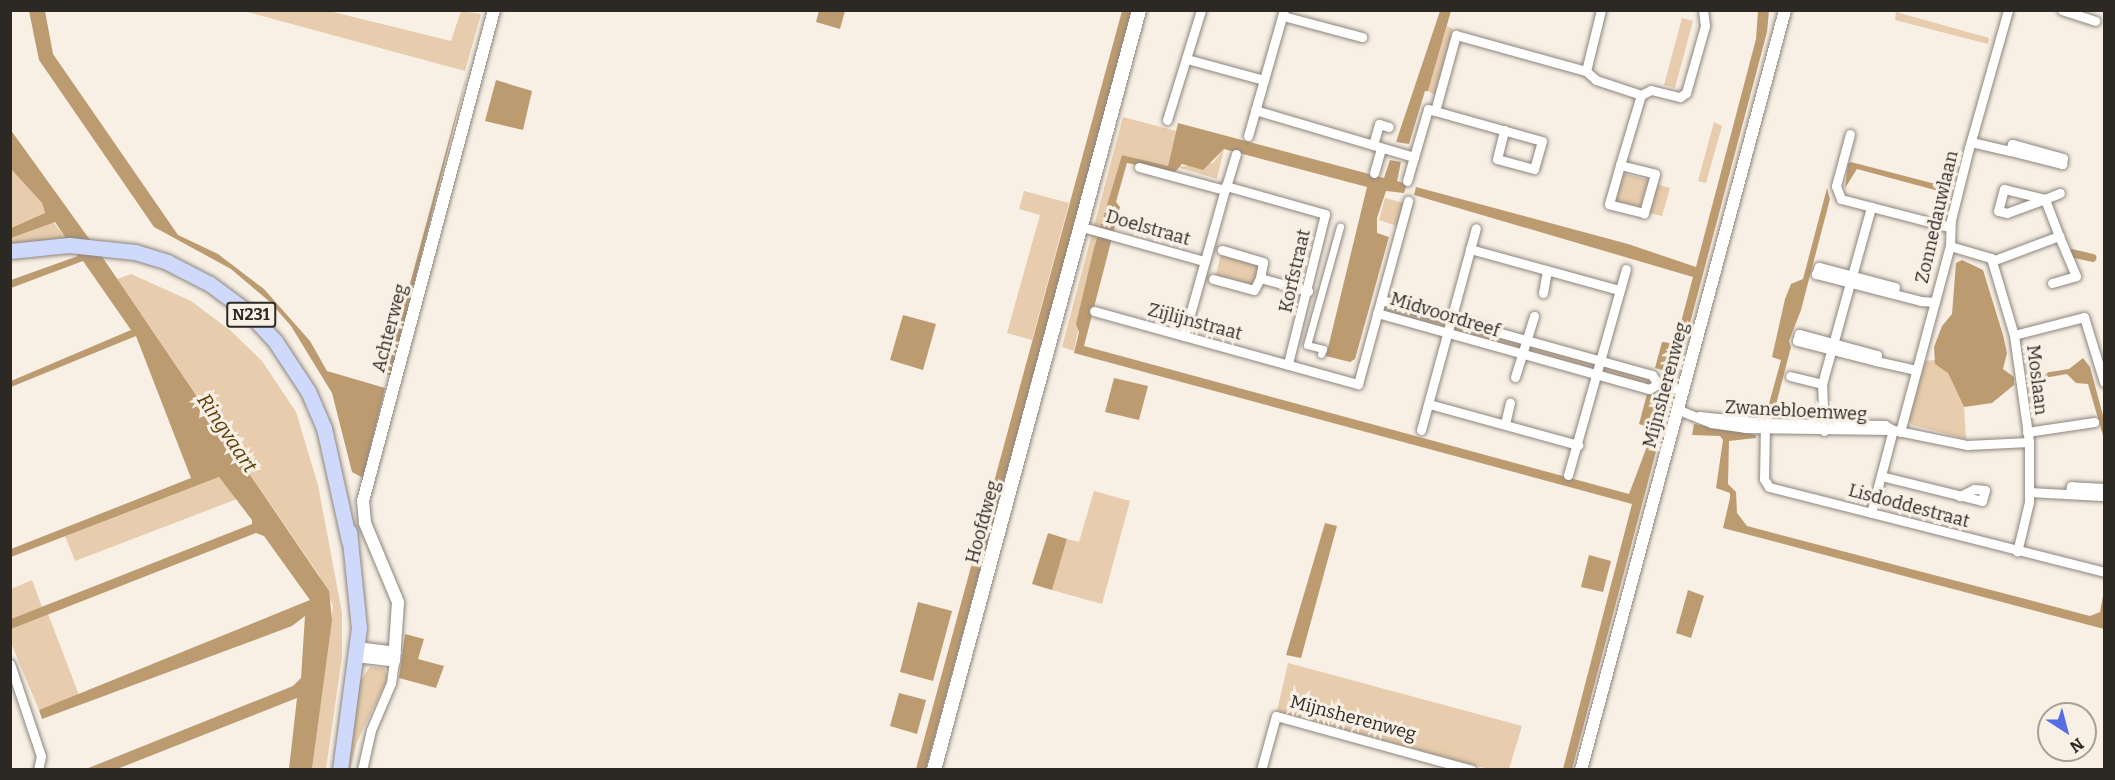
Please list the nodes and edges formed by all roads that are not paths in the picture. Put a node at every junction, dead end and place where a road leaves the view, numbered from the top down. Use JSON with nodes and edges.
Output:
{"nodes":[{"id":1,"x":494,"y":10,"type":"edge"},
{"id":2,"x":1139,"y":10,"type":"edge"},
{"id":3,"x":1146,"y":10,"type":"edge"},
{"id":4,"x":1201,"y":10,"type":"edge"},
{"id":5,"x":1601,"y":10,"type":"edge"},
{"id":6,"x":1703,"y":10,"type":"edge"},
{"id":7,"x":1785,"y":10,"type":"edge"},
{"id":8,"x":2008,"y":10,"type":"edge"},
{"id":9,"x":2062,"y":10,"type":"edge"},
{"id":10,"x":1283,"y":13,"type":"edge"},
{"id":11,"x":2095,"y":21,"type":"dead end"},
{"id":12,"x":1362,"y":37,"type":"dead end"},
{"id":13,"x":1133,"y":41,"type":"junction"},
{"id":14,"x":1187,"y":59,"type":"junction"},
{"id":15,"x":1586,"y":71,"type":"junction"},
{"id":16,"x":1264,"y":80,"type":"junction"},
{"id":17,"x":1641,"y":95,"type":"junction"},
{"id":18,"x":1255,"y":110,"type":"junction"},
{"id":19,"x":1435,"y":111,"type":"junction"},
{"id":20,"x":1167,"y":120,"type":"dead end"},
{"id":21,"x":1389,"y":127,"type":"dead end"},
{"id":22,"x":1504,"y":130,"type":"junction"},
{"id":23,"x":1850,"y":134,"type":"dead end"},
{"id":24,"x":1248,"y":136,"type":"dead end"},
{"id":25,"x":1971,"y":142,"type":"junction"},
{"id":26,"x":1377,"y":146,"type":"junction"},
{"id":27,"x":2010,"y":152,"type":"junction"},
{"id":28,"x":1236,"y":154,"type":"dead end"},
{"id":29,"x":1414,"y":157,"type":"junction"},
{"id":30,"x":1620,"y":165,"type":"junction"},
{"id":31,"x":1139,"y":167,"type":"dead end"},
{"id":32,"x":1374,"y":173,"type":"dead end"},
{"id":33,"x":1407,"y":181,"type":"dead end"},
{"id":34,"x":1225,"y":188,"type":"junction"},
{"id":35,"x":2060,"y":193,"type":"dead end"},
{"id":36,"x":2045,"y":199,"type":"junction"},
{"id":37,"x":1408,"y":201,"type":"dead end"},
{"id":38,"x":1871,"y":207,"type":"junction"},
{"id":39,"x":1082,"y":227,"type":"junction"},
{"id":40,"x":1340,"y":227,"type":"dead end"},
{"id":41,"x":1950,"y":227,"type":"junction"},
{"id":42,"x":1476,"y":228,"type":"dead end"},
{"id":43,"x":2059,"y":236,"type":"junction"},
{"id":44,"x":1950,"y":246,"type":"junction"},
{"id":45,"x":1470,"y":249,"type":"junction"},
{"id":46,"x":1222,"y":250,"type":"dead end"},
{"id":47,"x":10,"y":251,"type":"edge"},
{"id":48,"x":1204,"y":261,"type":"junction"},
{"id":49,"x":1992,"y":261,"type":"junction"},
{"id":50,"x":1626,"y":269,"type":"dead end"},
{"id":51,"x":1547,"y":270,"type":"junction"},
{"id":52,"x":1260,"y":278,"type":"junction"},
{"id":53,"x":1213,"y":279,"type":"dead end"},
{"id":54,"x":1851,"y":279,"type":"junction"},
{"id":55,"x":2052,"y":283,"type":"dead end"},
{"id":56,"x":1619,"y":290,"type":"junction"},
{"id":57,"x":1308,"y":291,"type":"junction"},
{"id":58,"x":1542,"y":293,"type":"dead end"},
{"id":59,"x":1381,"y":300,"type":"junction"},
{"id":60,"x":1935,"y":302,"type":"junction"},
{"id":61,"x":1094,"y":311,"type":"dead end"},
{"id":62,"x":1377,"y":313,"type":"junction"},
{"id":63,"x":1534,"y":316,"type":"dead end"},
{"id":64,"x":1452,"y":322,"type":"junction"},
{"id":65,"x":1448,"y":334,"type":"junction"},
{"id":66,"x":2014,"y":335,"type":"junction"},
{"id":67,"x":1184,"y":336,"type":"junction"},
{"id":68,"x":1526,"y":342,"type":"junction"},
{"id":69,"x":1833,"y":347,"type":"junction"},
{"id":70,"x":1321,"y":354,"type":"dead end"},
{"id":71,"x":1521,"y":355,"type":"junction"},
{"id":72,"x":1602,"y":360,"type":"junction"},
{"id":73,"x":1288,"y":364,"type":"junction"},
{"id":74,"x":1916,"y":370,"type":"junction"},
{"id":75,"x":1598,"y":375,"type":"junction"},
{"id":76,"x":1515,"y":376,"type":"dead end"},
{"id":77,"x":1790,"y":376,"type":"dead end"},
{"id":78,"x":2104,"y":382,"type":"edge"},
{"id":79,"x":1659,"y":384,"type":"junction"},
{"id":80,"x":1822,"y":384,"type":"junction"},
{"id":81,"x":1680,"y":390,"type":"junction"},
{"id":82,"x":1510,"y":403,"type":"dead end"},
{"id":83,"x":1429,"y":404,"type":"junction"},
{"id":84,"x":1679,"y":410,"type":"junction"},
{"id":85,"x":2094,"y":422,"type":"dead end"},
{"id":86,"x":1504,"y":424,"type":"junction"},
{"id":87,"x":1765,"y":427,"type":"junction"},
{"id":88,"x":1824,"y":428,"type":"junction"},
{"id":89,"x":1420,"y":430,"type":"dead end"},
{"id":90,"x":1896,"y":431,"type":"junction"},
{"id":91,"x":2027,"y":432,"type":"junction"},
{"id":92,"x":2029,"y":442,"type":"junction"},
{"id":93,"x":1578,"y":445,"type":"junction"},
{"id":94,"x":1568,"y":475,"type":"dead end"},
{"id":95,"x":1881,"y":476,"type":"junction"},
{"id":96,"x":2029,"y":492,"type":"junction"},
{"id":97,"x":2070,"y":493,"type":"dead end"},
{"id":98,"x":1960,"y":496,"type":"dead end"},
{"id":99,"x":1871,"y":513,"type":"junction"},
{"id":100,"x":2017,"y":552,"type":"junction"},
{"id":101,"x":2104,"y":572,"type":"edge"},
{"id":102,"x":357,"y":652,"type":"junction"},
{"id":103,"x":394,"y":657,"type":"junction"},
{"id":104,"x":10,"y":664,"type":"edge"},
{"id":105,"x":38,"y":770,"type":"edge"},
{"id":106,"x":340,"y":770,"type":"edge"},
{"id":107,"x":362,"y":770,"type":"edge"},
{"id":108,"x":934,"y":770,"type":"edge"},
{"id":109,"x":1261,"y":770,"type":"edge"},
{"id":110,"x":1473,"y":770,"type":"edge"},
{"id":111,"x":1581,"y":770,"type":"edge"}],
"edges":[{"from":1,"to":103,"type":"street","name":"Achterweg"},
{"from":2,"to":13,"type":"main road","name":"Hoofdweg"},
{"from":3,"to":13,"type":"main road","name":"Hoofdweg"},
{"from":4,"to":14,"type":"street"},
{"from":5,"to":15,"type":"street"},
{"from":6,"to":17,"type":"street"},
{"from":7,"to":81,"type":"street","name":"Mijnsherenweg"},
{"from":8,"to":25,"type":"street","name":"Zonnedauwlaan"},
{"from":9,"to":11,"type":"street"},
{"from":10,"to":12,"type":"street"},
{"from":10,"to":16,"type":"street"},
{"from":13,"to":39,"type":"main road","name":"Hoofdweg"},
{"from":14,"to":16,"type":"street"},
{"from":14,"to":20,"type":"street"},
{"from":15,"to":17,"type":"street"},
{"from":15,"to":19,"type":"street"},
{"from":16,"to":18,"type":"street"},
{"from":17,"to":30,"type":"street"},
{"from":18,"to":24,"type":"street"},
{"from":18,"to":26,"type":"street"},
{"from":19,"to":22,"type":"street"},
{"from":19,"to":29,"type":"street"},
{"from":21,"to":26,"type":"street"},
{"from":22,"to":22,"type":"street"},
{"from":23,"to":38,"type":"street"},
{"from":25,"to":27,"type":"street"},
{"from":25,"to":41,"type":"street","name":"Zonnedauwlaan"},
{"from":26,"to":29,"type":"street"},
{"from":26,"to":32,"type":"street"},
{"from":27,"to":27,"type":"street"},
{"from":28,"to":34,"type":"street"},
{"from":29,"to":33,"type":"street"},
{"from":30,"to":30,"type":"street"},
{"from":31,"to":34,"type":"street","name":"Korfstraat"},
{"from":34,"to":48,"type":"street"},
{"from":34,"to":57,"type":"street","name":"Korfstraat"},
{"from":35,"to":36,"type":"street"},
{"from":36,"to":36,"type":"street"},
{"from":36,"to":43,"type":"street"},
{"from":37,"to":59,"type":"street"},
{"from":38,"to":41,"type":"street"},
{"from":38,"to":54,"type":"street"},
{"from":39,"to":48,"type":"street","name":"Doelstraat"},
{"from":39,"to":108,"type":"main road","name":"Hoofdweg"},
{"from":40,"to":70,"type":"street"},
{"from":41,"to":44,"type":"street","name":"Zonnedauwlaan"},
{"from":42,"to":45,"type":"street"},
{"from":43,"to":49,"type":"street"},
{"from":43,"to":55,"type":"street"},
{"from":44,"to":49,"type":"street"},
{"from":44,"to":60,"type":"street","name":"Zonnedauwlaan"},
{"from":45,"to":51,"type":"street"},
{"from":45,"to":64,"type":"street"},
{"from":46,"to":52,"type":"street"},
{"from":47,"to":102,"type":"main road","number":"N231"},
{"from":48,"to":67,"type":"street"},
{"from":49,"to":66,"type":"street","name":"Moslaan"},
{"from":50,"to":56,"type":"street"},
{"from":51,"to":56,"type":"street"},
{"from":51,"to":58,"type":"street"},
{"from":52,"to":53,"type":"street"},
{"from":52,"to":57,"type":"street"},
{"from":54,"to":60,"type":"street"},
{"from":54,"to":69,"type":"street"},
{"from":56,"to":72,"type":"street"},
{"from":57,"to":73,"type":"street","name":"Korfstraat"},
{"from":59,"to":62,"type":"street","name":"Midvoordreef"},
{"from":59,"to":64,"type":"street","name":"Midvoordreef"},
{"from":60,"to":74,"type":"street","name":"Zonnedauwlaan"},
{"from":61,"to":67,"type":"street","name":"Zijlijnstraat"},
{"from":62,"to":65,"type":"street","name":"Midvoordreef"},
{"from":62,"to":73,"type":"street","name":"Zijlijnstraat"},
{"from":63,"to":68,"type":"street"},
{"from":64,"to":65,"type":"street"},
{"from":64,"to":68,"type":"street","name":"Midvoordreef"},
{"from":65,"to":71,"type":"street","name":"Midvoordreef"},
{"from":65,"to":83,"type":"street"},
{"from":66,"to":78,"type":"street"},
{"from":66,"to":91,"type":"street","name":"Moslaan"},
{"from":67,"to":73,"type":"street","name":"Zijlijnstraat"},
{"from":68,"to":71,"type":"street"},
{"from":68,"to":72,"type":"street","name":"Midvoordreef"},
{"from":69,"to":74,"type":"street"},
{"from":69,"to":80,"type":"street"},
{"from":71,"to":75,"type":"street","name":"Midvoordreef"},
{"from":71,"to":76,"type":"street"},
{"from":72,"to":75,"type":"street"},
{"from":72,"to":79,"type":"street","name":"Midvoordreef"},
{"from":74,"to":90,"type":"street","name":"Zonnedauwlaan"},
{"from":75,"to":79,"type":"street","name":"Midvoordreef"},
{"from":75,"to":93,"type":"street"},
{"from":77,"to":80,"type":"street"},
{"from":79,"to":81,"type":"street","name":"Midvoordreef"},
{"from":80,"to":88,"type":"street"},
{"from":81,"to":84,"type":"street","name":"Mijnsherenweg"},
{"from":82,"to":86,"type":"street"},
{"from":83,"to":86,"type":"street"},
{"from":83,"to":89,"type":"street"},
{"from":84,"to":87,"type":"street","name":"Zwanebloemweg"},
{"from":84,"to":111,"type":"street","name":"Mijnsherenweg"},
{"from":85,"to":91,"type":"street"},
{"from":86,"to":93,"type":"street"},
{"from":87,"to":88,"type":"street","name":"Zwanebloemweg"},
{"from":87,"to":99,"type":"street","name":"Lisdoddestraat"},
{"from":88,"to":90,"type":"street","name":"Zwanebloemweg"},
{"from":90,"to":92,"type":"street","name":"Zwanebloemweg"},
{"from":90,"to":95,"type":"street","name":"Zonnedauwlaan"},
{"from":91,"to":92,"type":"street","name":"Moslaan"},
{"from":92,"to":96,"type":"street","name":"Moslaan"},
{"from":93,"to":94,"type":"street"},
{"from":95,"to":98,"type":"street"},
{"from":95,"to":99,"type":"street","name":"Zonnedauwlaan"},
{"from":96,"to":97,"type":"street"},
{"from":96,"to":100,"type":"street","name":"Moslaan"},
{"from":99,"to":100,"type":"street","name":"Lisdoddestraat"},
{"from":100,"to":101,"type":"street","name":"Lisdoddestraat"},
{"from":102,"to":103,"type":"street"},
{"from":102,"to":106,"type":"main road","number":"N231"},
{"from":103,"to":107,"type":"street","name":"Achterweg"},
{"from":104,"to":105,"type":"street"},
{"from":109,"to":110,"type":"street","name":"Mijnsherenweg"}]}
